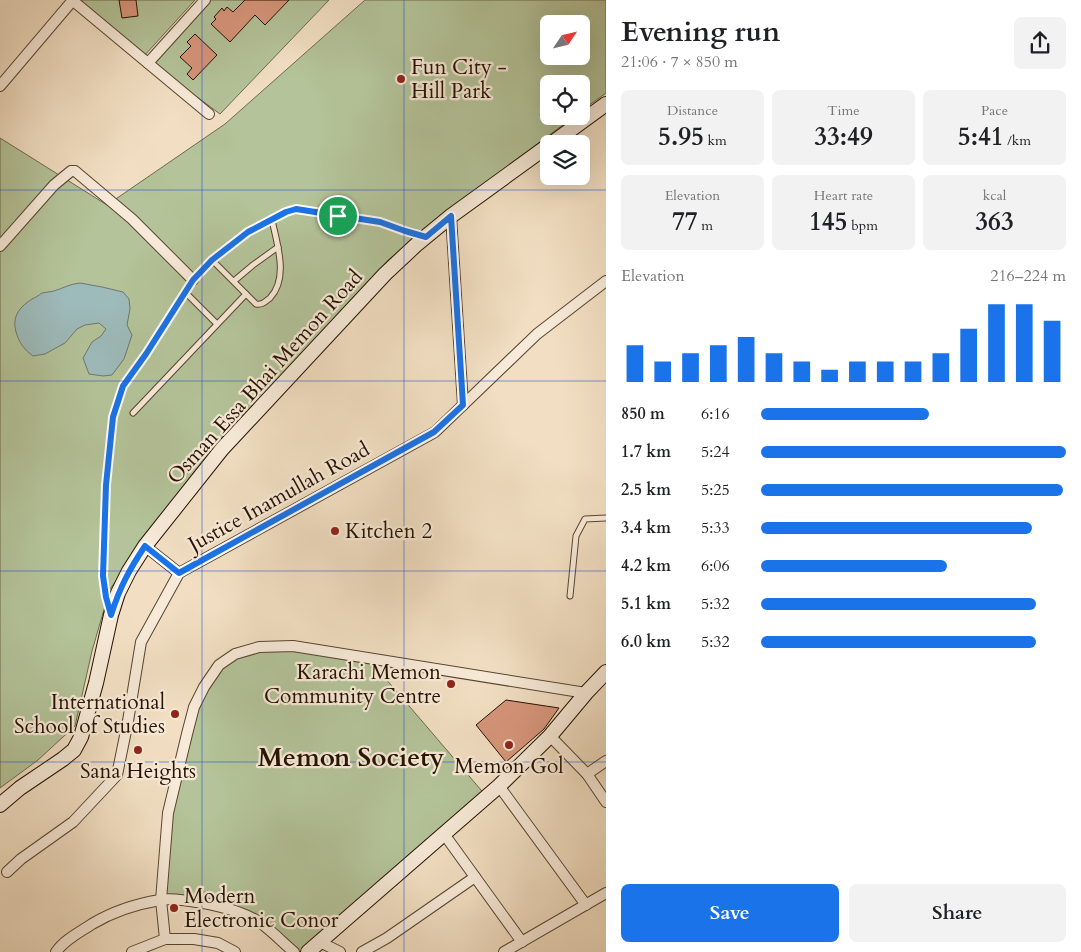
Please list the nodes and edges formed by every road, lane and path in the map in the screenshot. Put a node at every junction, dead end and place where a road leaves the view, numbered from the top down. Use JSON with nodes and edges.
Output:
{"nodes":[{"id":1,"x":72,"y":0,"type":"edge"},
{"id":2,"x":205,"y":0,"type":"edge"},
{"id":3,"x":148,"y":63,"type":"junction"},
{"id":4,"x":0,"y":86,"type":"edge"},
{"id":5,"x":606,"y":104,"type":"edge"},
{"id":6,"x":209,"y":114,"type":"dead end"},
{"id":7,"x":564,"y":135,"type":"edge"},
{"id":8,"x":540,"y":152,"type":"edge"},
{"id":9,"x":451,"y":216,"type":"junction"},
{"id":10,"x":272,"y":220,"type":"junction"},
{"id":11,"x":426,"y":237,"type":"junction"},
{"id":12,"x":0,"y":246,"type":"edge"},
{"id":13,"x":278,"y":247,"type":"junction"},
{"id":14,"x":212,"y":260,"type":"junction"},
{"id":15,"x":193,"y":280,"type":"junction"},
{"id":16,"x":234,"y":281,"type":"junction"},
{"id":17,"x":606,"y":281,"type":"edge"},
{"id":18,"x":185,"y":292,"type":"junction"},
{"id":19,"x":246,"y":294,"type":"junction"},
{"id":20,"x":217,"y":324,"type":"junction"},
{"id":21,"x":463,"y":405,"type":"junction"},
{"id":22,"x":132,"y":413,"type":"dead end"},
{"id":23,"x":606,"y":518,"type":"edge"},
{"id":24,"x":145,"y":546,"type":"junction"},
{"id":25,"x":179,"y":573,"type":"junction"},
{"id":26,"x":570,"y":596,"type":"dead end"},
{"id":27,"x":111,"y":615,"type":"junction"},
{"id":28,"x":606,"y":672,"type":"edge"},
{"id":29,"x":586,"y":693,"type":"junction"},
{"id":30,"x":550,"y":736,"type":"junction"},
{"id":31,"x":606,"y":761,"type":"edge"},
{"id":32,"x":587,"y":774,"type":"junction"},
{"id":33,"x":498,"y":786,"type":"junction"},
{"id":34,"x":606,"y":802,"type":"edge"},
{"id":35,"x":0,"y":805,"type":"edge"},
{"id":36,"x":444,"y":834,"type":"junction"},
{"id":37,"x":7,"y":872,"type":"dead end"},
{"id":38,"x":475,"y":877,"type":"junction"},
{"id":39,"x":606,"y":893,"type":"edge"},
{"id":40,"x":161,"y":900,"type":"junction"},
{"id":41,"x":586,"y":905,"type":"junction"},
{"id":42,"x":165,"y":939,"type":"junction"},
{"id":43,"x":320,"y":942,"type":"junction"},
{"id":44,"x":522,"y":942,"type":"junction"},
{"id":45,"x":56,"y":952,"type":"edge"},
{"id":46,"x":132,"y":952,"type":"edge"},
{"id":47,"x":235,"y":952,"type":"edge"},
{"id":48,"x":294,"y":952,"type":"edge"},
{"id":49,"x":308,"y":952,"type":"edge"},
{"id":50,"x":340,"y":952,"type":"edge"},
{"id":51,"x":362,"y":952,"type":"edge"},
{"id":52,"x":504,"y":952,"type":"edge"}],
"edges":[{"from":1,"to":3,"type":"street"},
{"from":1,"to":4,"type":"street"},
{"from":2,"to":3,"type":"street"},
{"from":3,"to":6,"type":"street"},
{"from":5,"to":7,"type":"street","name":"Osman Essa Bhai Memon Road"},
{"from":8,"to":9,"type":"street","name":"Osman Essa Bhai Memon Road"},
{"from":9,"to":11,"type":"street","name":"Osman Essa Bhai Memon Road"},
{"from":9,"to":21,"type":"street"},
{"from":10,"to":11,"type":"lane"},
{"from":10,"to":13,"type":"lane"},
{"from":10,"to":14,"type":"lane"},
{"from":11,"to":24,"type":"street","name":"Osman Essa Bhai Memon Road"},
{"from":12,"to":15,"type":"street"},
{"from":13,"to":16,"type":"lane"},
{"from":13,"to":19,"type":"lane"},
{"from":14,"to":15,"type":"lane"},
{"from":14,"to":16,"type":"lane"},
{"from":15,"to":18,"type":"lane"},
{"from":16,"to":19,"type":"lane"},
{"from":17,"to":21,"type":"street","name":"Justice Inamullah Road"},
{"from":18,"to":20,"type":"lane"},
{"from":18,"to":27,"type":"lane"},
{"from":19,"to":20,"type":"lane"},
{"from":20,"to":22,"type":"lane"},
{"from":21,"to":25,"type":"street","name":"Justice Inamullah Road"},
{"from":23,"to":26,"type":"lane"},
{"from":24,"to":25,"type":"street"},
{"from":24,"to":27,"type":"street","name":"Osman Essa Bhai Memon Road"},
{"from":25,"to":37,"type":"street","name":"Justice Inamullah Road"},
{"from":27,"to":35,"type":"street","name":"Osman Essa Bhai Memon Road"},
{"from":28,"to":29,"type":"street"},
{"from":29,"to":30,"type":"street"},
{"from":29,"to":40,"type":"street"},
{"from":30,"to":32,"type":"street"},
{"from":30,"to":33,"type":"street"},
{"from":31,"to":32,"type":"street"},
{"from":32,"to":34,"type":"street"},
{"from":33,"to":36,"type":"street"},
{"from":33,"to":41,"type":"street"},
{"from":36,"to":38,"type":"street"},
{"from":36,"to":43,"type":"street"},
{"from":38,"to":44,"type":"street"},
{"from":38,"to":51,"type":"street"},
{"from":39,"to":41,"type":"street"},
{"from":40,"to":42,"type":"street"},
{"from":40,"to":45,"type":"street"},
{"from":40,"to":48,"type":"street"},
{"from":41,"to":44,"type":"street"},
{"from":42,"to":46,"type":"street"},
{"from":42,"to":47,"type":"street"},
{"from":43,"to":49,"type":"street"},
{"from":43,"to":50,"type":"street"},
{"from":44,"to":52,"type":"street"}]}
